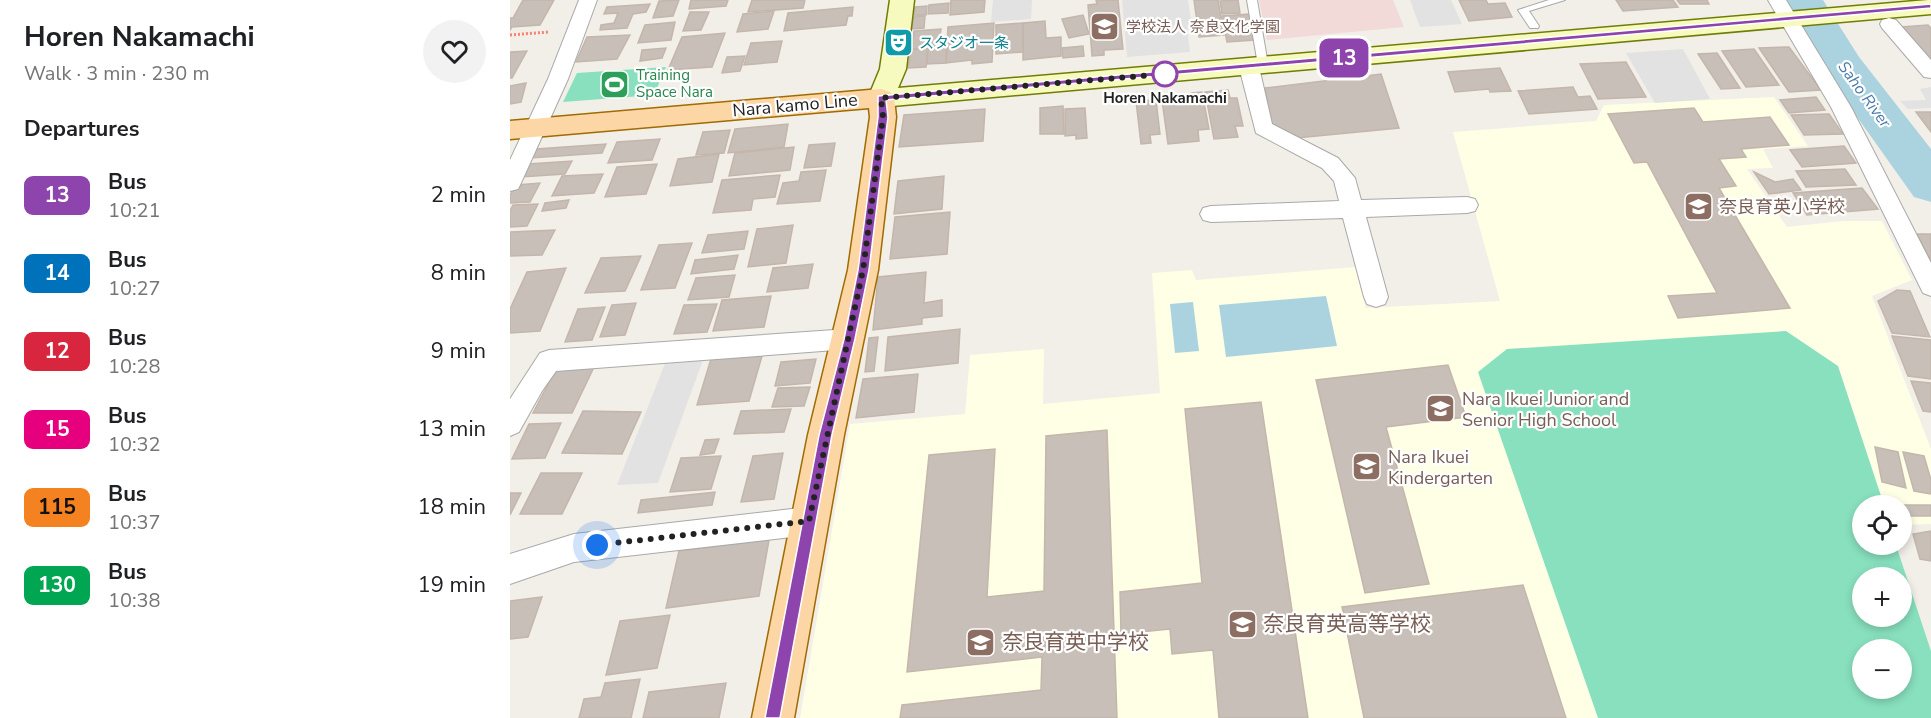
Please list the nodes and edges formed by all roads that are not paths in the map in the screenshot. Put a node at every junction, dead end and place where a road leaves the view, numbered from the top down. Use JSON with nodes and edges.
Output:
{"nodes":[{"id":1,"x":588,"y":0,"type":"edge"},
{"id":2,"x":902,"y":0,"type":"edge"},
{"id":3,"x":1252,"y":0,"type":"edge"},
{"id":4,"x":1513,"y":0,"type":"edge"},
{"id":5,"x":1560,"y":0,"type":"edge"},
{"id":6,"x":1931,"y":7,"type":"edge"},
{"id":7,"x":1523,"y":10,"type":"junction"},
{"id":8,"x":1787,"y":12,"type":"edge"},
{"id":9,"x":1889,"y":24,"type":"dead end"},
{"id":10,"x":1534,"y":26,"type":"dead end"},
{"id":11,"x":1256,"y":66,"type":"junction"},
{"id":12,"x":1931,"y":72,"type":"edge"},
{"id":13,"x":881,"y":98,"type":"junction"},
{"id":14,"x":536,"y":127,"type":"junction"},
{"id":15,"x":510,"y":130,"type":"edge"},
{"id":16,"x":510,"y":183,"type":"edge"},
{"id":17,"x":1467,"y":205,"type":"dead end"},
{"id":18,"x":1351,"y":210,"type":"junction"},
{"id":19,"x":1211,"y":214,"type":"dead end"},
{"id":20,"x":1931,"y":286,"type":"edge"},
{"id":21,"x":1376,"y":297,"type":"dead end"},
{"id":22,"x":849,"y":339,"type":"junction"},
{"id":23,"x":510,"y":424,"type":"edge"},
{"id":24,"x":809,"y":521,"type":"junction"},
{"id":25,"x":510,"y":569,"type":"edge"},
{"id":26,"x":772,"y":718,"type":"edge"}],
"edges":[{"from":1,"to":14,"type":"street"},
{"from":2,"to":13,"type":"street"},
{"from":3,"to":11,"type":"lane"},
{"from":4,"to":7,"type":"lane"},
{"from":5,"to":7,"type":"lane"},
{"from":6,"to":8,"type":"street"},
{"from":7,"to":10,"type":"lane"},
{"from":8,"to":11,"type":"street"},
{"from":8,"to":20,"type":"street"},
{"from":9,"to":12,"type":"street"},
{"from":11,"to":13,"type":"street"},
{"from":11,"to":18,"type":"street"},
{"from":13,"to":14,"type":"main road","name":"Nara kamo Line"},
{"from":13,"to":22,"type":"main road","name":"Nara kamo Line"},
{"from":14,"to":15,"type":"main road","name":"Nara kamo Line"},
{"from":14,"to":16,"type":"street"},
{"from":17,"to":18,"type":"street"},
{"from":18,"to":19,"type":"street"},
{"from":18,"to":21,"type":"street"},
{"from":22,"to":23,"type":"street"},
{"from":22,"to":24,"type":"main road","name":"Nara kamo Line"},
{"from":24,"to":25,"type":"street"},
{"from":24,"to":26,"type":"main road","name":"Nara kamo Line"}]}
